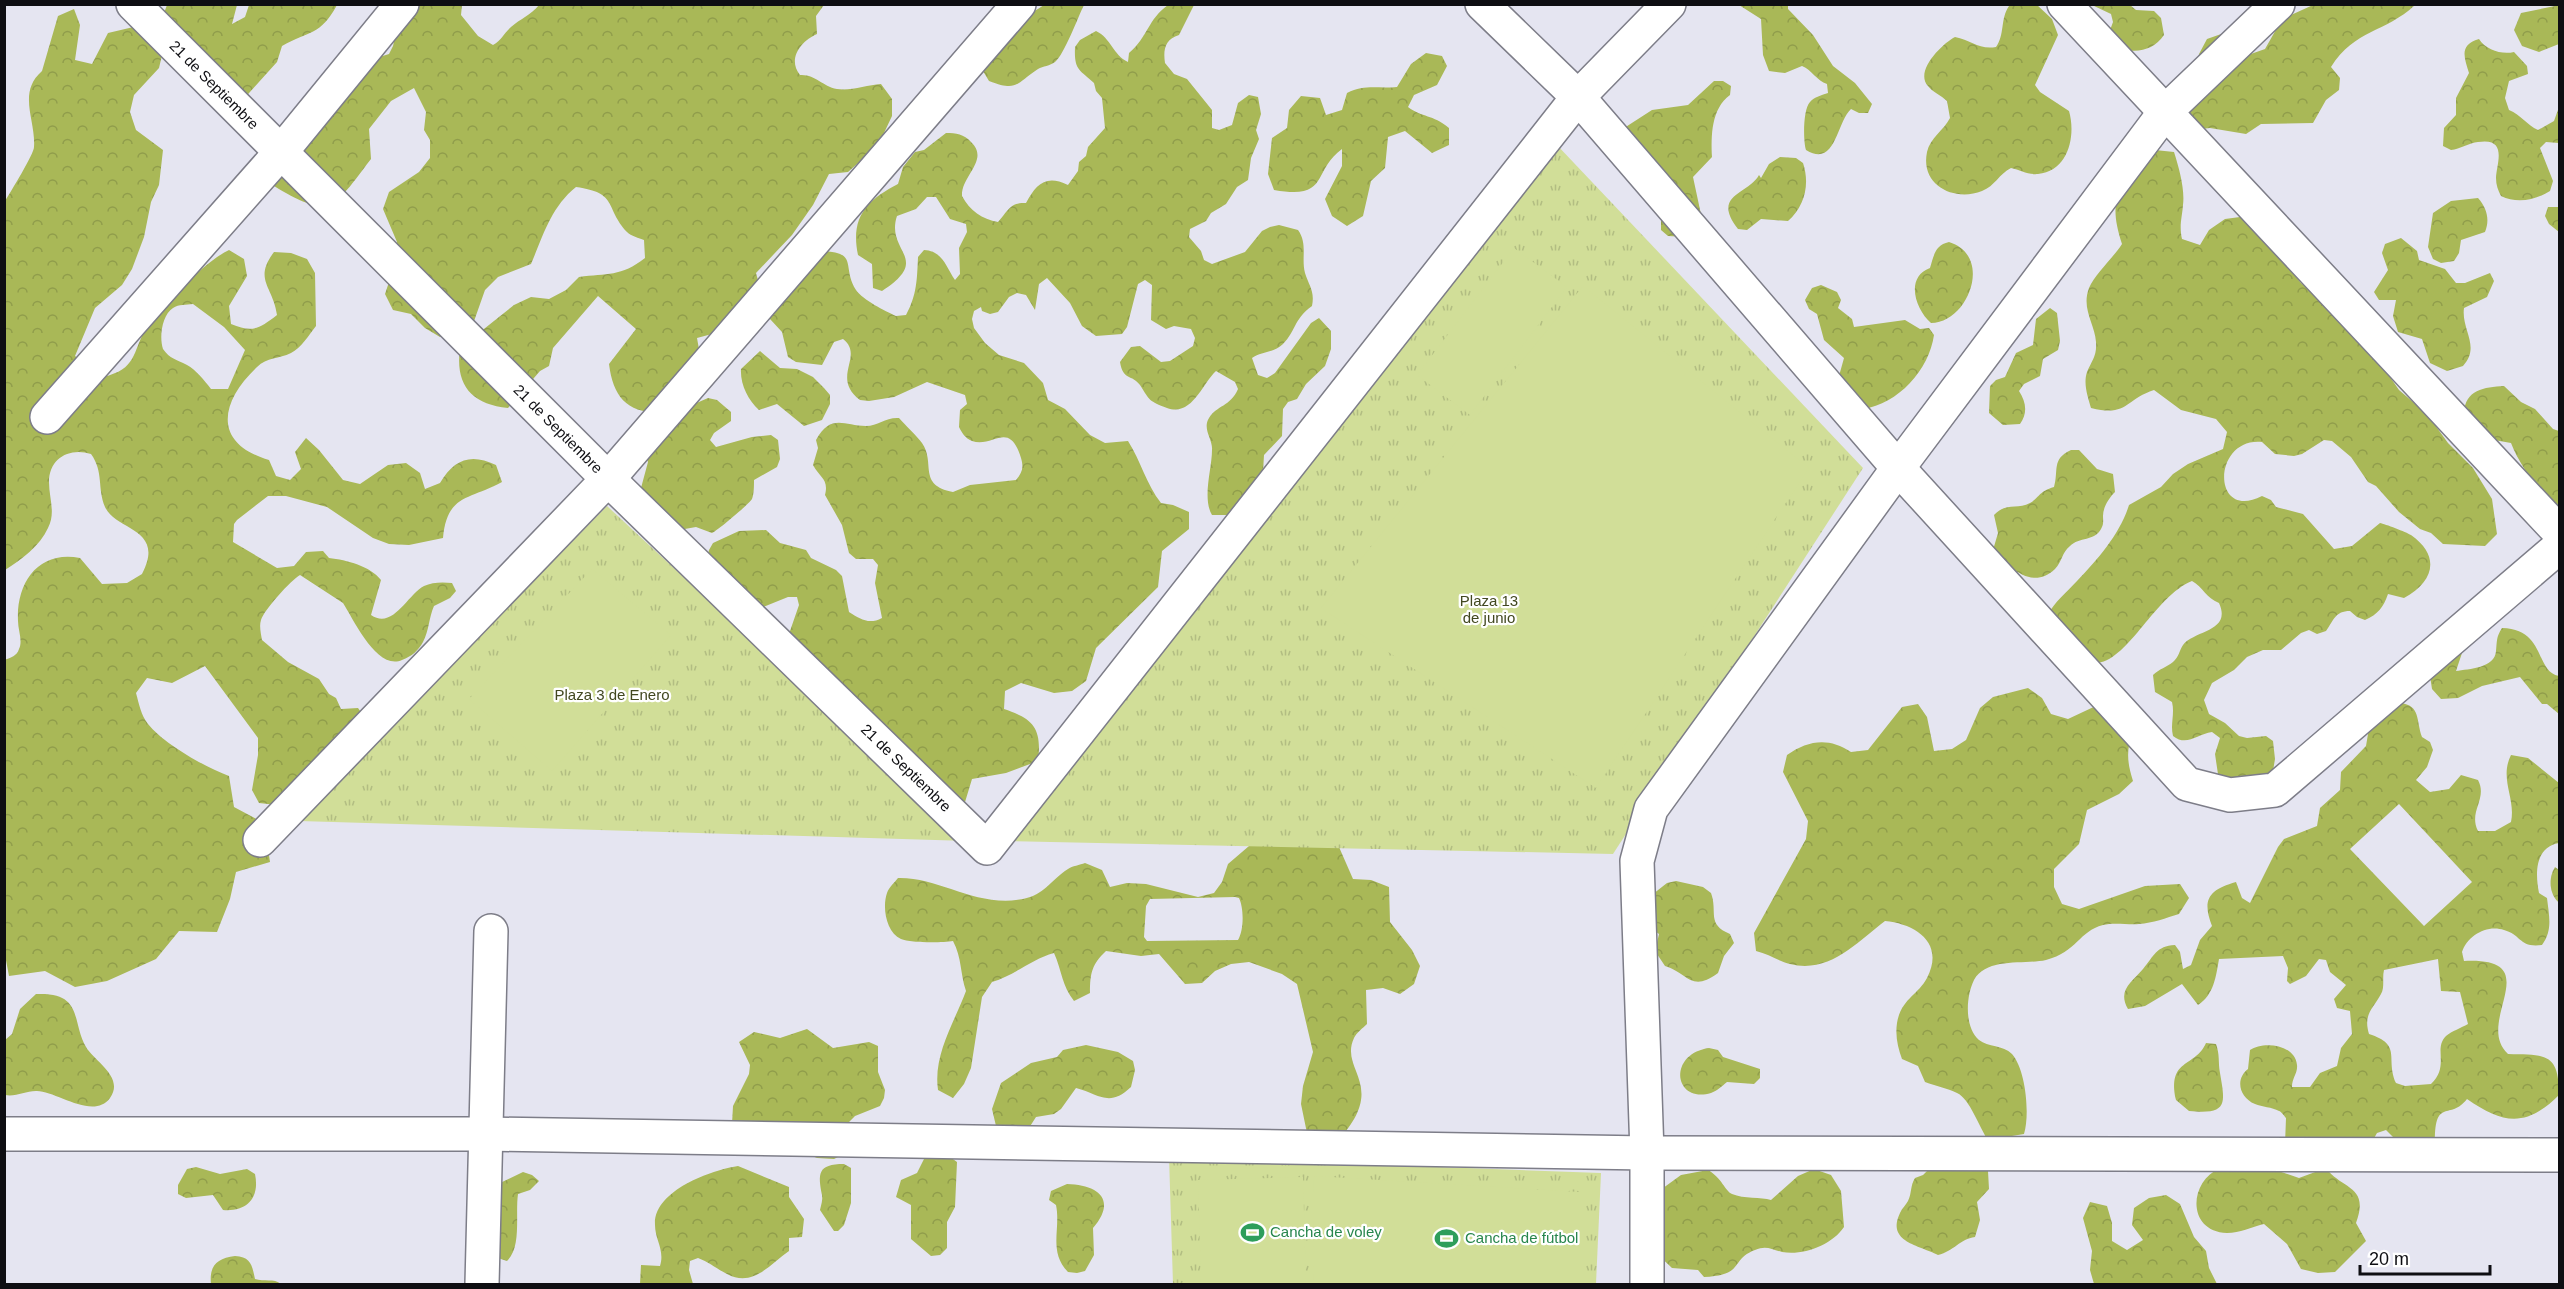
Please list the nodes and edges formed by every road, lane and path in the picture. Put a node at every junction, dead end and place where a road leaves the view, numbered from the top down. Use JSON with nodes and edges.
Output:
{"nodes":[{"id":1,"x":133,"y":4,"type":"edge"},
{"id":2,"x":402,"y":4,"type":"edge"},
{"id":3,"x":1019,"y":4,"type":"edge"},
{"id":4,"x":1482,"y":4,"type":"edge"},
{"id":5,"x":1668,"y":4,"type":"edge"},
{"id":6,"x":2064,"y":4,"type":"edge"},
{"id":7,"x":2278,"y":4,"type":"edge"},
{"id":8,"x":1578,"y":97,"type":"junction"},
{"id":9,"x":2165,"y":112,"type":"junction"},
{"id":10,"x":281,"y":152,"type":"junction"},
{"id":11,"x":47,"y":417,"type":"dead end"},
{"id":12,"x":1898,"y":468,"type":"junction"},
{"id":13,"x":608,"y":479,"type":"junction"},
{"id":14,"x":2559,"y":533,"type":"edge"},
{"id":15,"x":2559,"y":546,"type":"edge"},
{"id":16,"x":260,"y":840,"type":"dead end"},
{"id":17,"x":491,"y":931,"type":"dead end"},
{"id":18,"x":4,"y":1134,"type":"edge"},
{"id":19,"x":486,"y":1134,"type":"junction"},
{"id":20,"x":1647,"y":1153,"type":"junction"},
{"id":21,"x":2559,"y":1155,"type":"edge"},
{"id":22,"x":482,"y":1284,"type":"edge"},
{"id":23,"x":1647,"y":1284,"type":"edge"}],
"edges":[{"from":1,"to":10,"type":"street","name":"21 de Septiembre"},
{"from":2,"to":10,"type":"street"},
{"from":3,"to":13,"type":"street"},
{"from":4,"to":8,"type":"street"},
{"from":5,"to":8,"type":"street"},
{"from":6,"to":9,"type":"street"},
{"from":7,"to":9,"type":"street"},
{"from":8,"to":12,"type":"street"},
{"from":8,"to":13,"type":"street","name":"21 de Septiembre"},
{"from":9,"to":12,"type":"street"},
{"from":9,"to":14,"type":"street"},
{"from":10,"to":11,"type":"street"},
{"from":10,"to":13,"type":"street","name":"21 de Septiembre"},
{"from":12,"to":15,"type":"street"},
{"from":12,"to":20,"type":"street"},
{"from":13,"to":16,"type":"street"},
{"from":17,"to":19,"type":"street"},
{"from":18,"to":19,"type":"street"},
{"from":19,"to":20,"type":"street"},
{"from":19,"to":22,"type":"street"},
{"from":20,"to":21,"type":"street"},
{"from":20,"to":23,"type":"street"}]}
